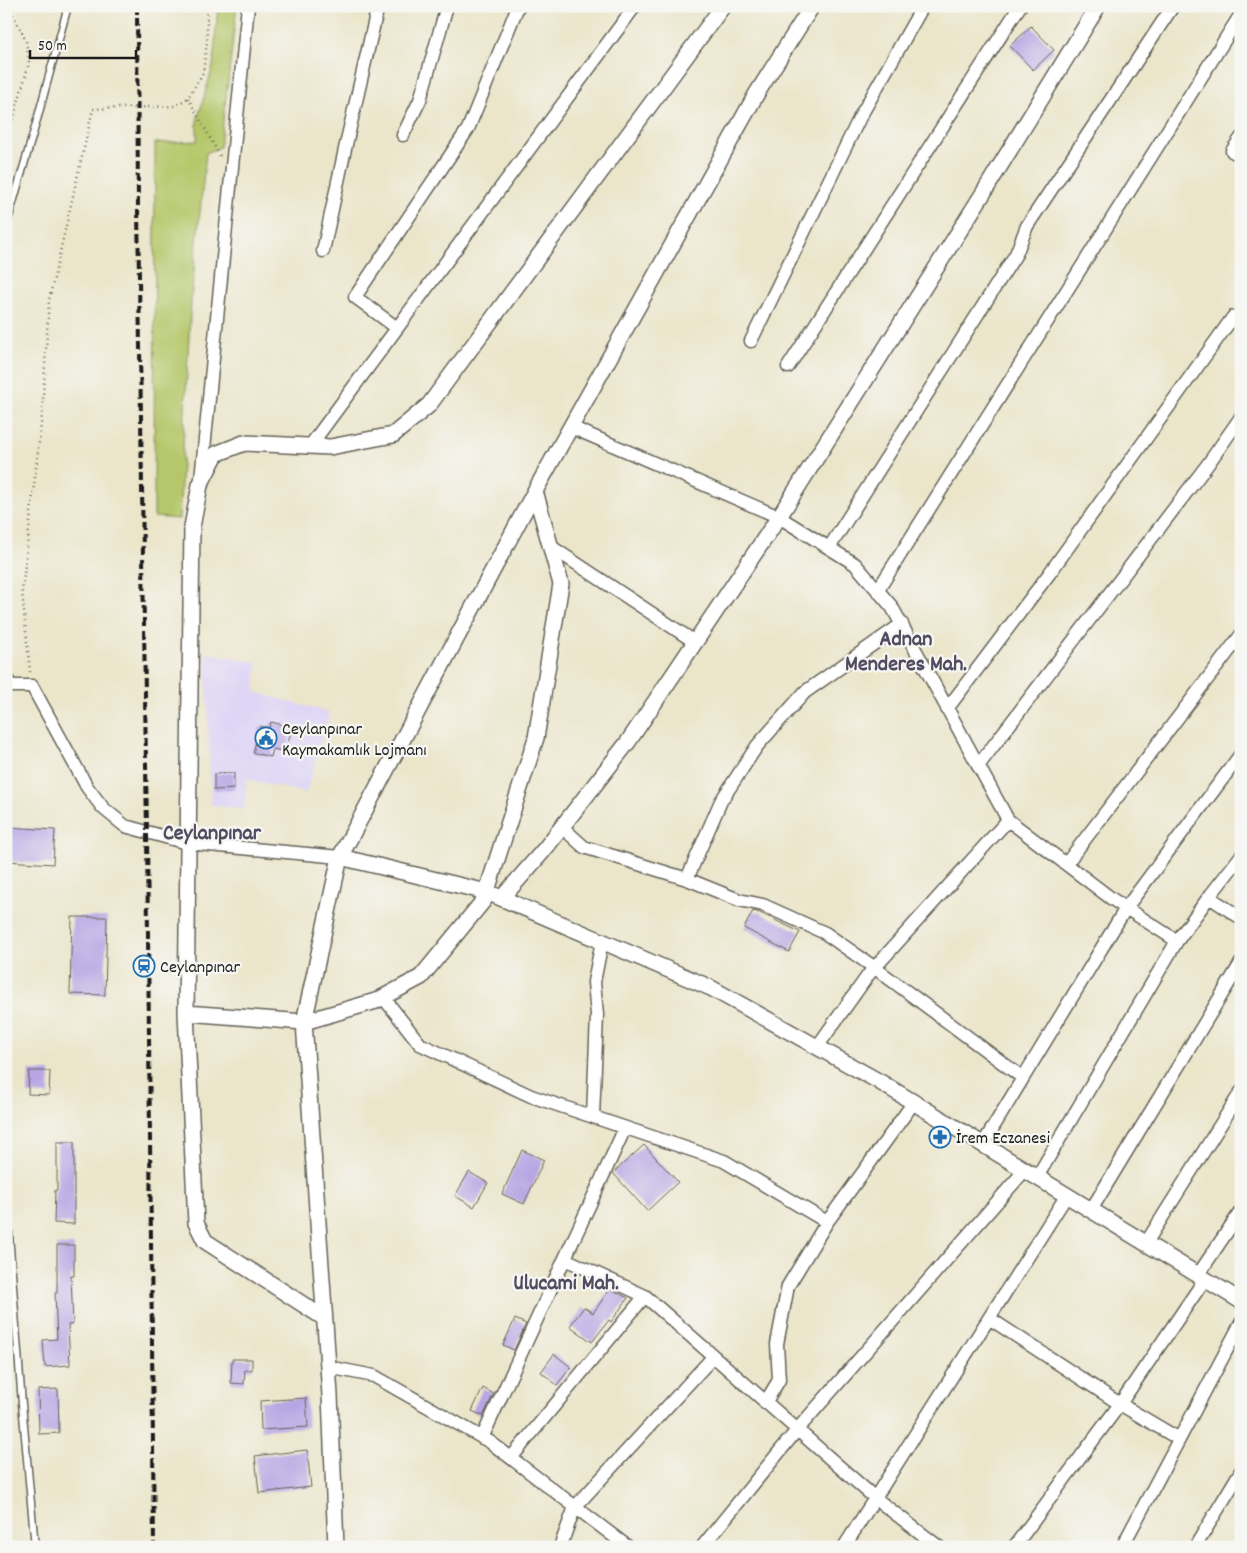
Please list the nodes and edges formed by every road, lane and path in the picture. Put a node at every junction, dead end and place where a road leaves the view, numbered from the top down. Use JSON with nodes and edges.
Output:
{"nodes":[{"id":1,"x":68,"y":6,"type":"edge"},
{"id":2,"x":206,"y":6,"type":"edge"},
{"id":3,"x":248,"y":6,"type":"edge"},
{"id":4,"x":378,"y":6,"type":"edge"},
{"id":5,"x":447,"y":6,"type":"edge"},
{"id":6,"x":518,"y":6,"type":"edge"},
{"id":7,"x":635,"y":6,"type":"edge"},
{"id":8,"x":723,"y":6,"type":"edge"},
{"id":9,"x":812,"y":6,"type":"edge"},
{"id":10,"x":923,"y":6,"type":"edge"},
{"id":11,"x":1020,"y":6,"type":"edge"},
{"id":12,"x":1098,"y":6,"type":"edge"},
{"id":13,"x":1173,"y":6,"type":"edge"},
{"id":14,"x":6,"y":7,"type":"edge"},
{"id":15,"x":1241,"y":14,"type":"edge"},
{"id":16,"x":188,"y":98,"type":"junction"},
{"id":17,"x":403,"y":135,"type":"dead end"},
{"id":18,"x":1241,"y":138,"type":"edge"},
{"id":19,"x":6,"y":145,"type":"edge"},
{"id":20,"x":1241,"y":156,"type":"edge"},
{"id":21,"x":231,"y":176,"type":"junction"},
{"id":22,"x":6,"y":227,"type":"edge"},
{"id":23,"x":323,"y":251,"type":"dead end"},
{"id":24,"x":1233,"y":317,"type":"dead end"},
{"id":25,"x":397,"y":328,"type":"junction"},
{"id":26,"x":751,"y":341,"type":"dead end"},
{"id":27,"x":788,"y":367,"type":"dead end"},
{"id":28,"x":1241,"y":417,"type":"edge"},
{"id":29,"x":571,"y":427,"type":"junction"},
{"id":30,"x":310,"y":446,"type":"junction"},
{"id":31,"x":200,"y":485,"type":"junction"},
{"id":32,"x":535,"y":491,"type":"junction"},
{"id":33,"x":779,"y":517,"type":"junction"},
{"id":34,"x":550,"y":546,"type":"junction"},
{"id":35,"x":829,"y":548,"type":"junction"},
{"id":36,"x":878,"y":590,"type":"junction"},
{"id":37,"x":902,"y":624,"type":"junction"},
{"id":38,"x":1241,"y":635,"type":"edge"},
{"id":39,"x":695,"y":642,"type":"junction"},
{"id":40,"x":6,"y":668,"type":"edge"},
{"id":41,"x":10,"y":686,"type":"edge"},
{"id":42,"x":32,"y":686,"type":"junction"},
{"id":43,"x":947,"y":709,"type":"junction"},
{"id":44,"x":1241,"y":754,"type":"edge"},
{"id":45,"x":978,"y":766,"type":"junction"},
{"id":46,"x":1008,"y":820,"type":"junction"},
{"id":47,"x":562,"y":827,"type":"junction"},
{"id":48,"x":187,"y":843,"type":"junction"},
{"id":49,"x":1241,"y":856,"type":"edge"},
{"id":50,"x":340,"y":857,"type":"junction"},
{"id":51,"x":1066,"y":864,"type":"junction"},
{"id":52,"x":687,"y":879,"type":"junction"},
{"id":53,"x":487,"y":892,"type":"junction"},
{"id":54,"x":1208,"y":897,"type":"junction"},
{"id":55,"x":502,"y":898,"type":"junction"},
{"id":56,"x":1126,"y":908,"type":"junction"},
{"id":57,"x":1241,"y":918,"type":"edge"},
{"id":58,"x":602,"y":941,"type":"junction"},
{"id":59,"x":1177,"y":941,"type":"junction"},
{"id":60,"x":1241,"y":963,"type":"edge"},
{"id":61,"x":875,"y":968,"type":"junction"},
{"id":62,"x":383,"y":997,"type":"junction"},
{"id":63,"x":186,"y":1013,"type":"junction"},
{"id":64,"x":304,"y":1022,"type":"junction"},
{"id":65,"x":817,"y":1047,"type":"junction"},
{"id":66,"x":1023,"y":1078,"type":"junction"},
{"id":67,"x":1241,"y":1092,"type":"edge"},
{"id":68,"x":914,"y":1102,"type":"junction"},
{"id":69,"x":593,"y":1117,"type":"junction"},
{"id":70,"x":625,"y":1128,"type":"junction"},
{"id":71,"x":983,"y":1144,"type":"junction"},
{"id":72,"x":1031,"y":1174,"type":"junction"},
{"id":73,"x":6,"y":1195,"type":"edge"},
{"id":74,"x":1067,"y":1195,"type":"junction"},
{"id":75,"x":1091,"y":1210,"type":"junction"},
{"id":76,"x":1241,"y":1211,"type":"edge"},
{"id":77,"x":827,"y":1222,"type":"junction"},
{"id":78,"x":1146,"y":1243,"type":"junction"},
{"id":79,"x":565,"y":1259,"type":"junction"},
{"id":80,"x":1202,"y":1277,"type":"junction"},
{"id":81,"x":645,"y":1296,"type":"junction"},
{"id":82,"x":1241,"y":1301,"type":"edge"},
{"id":83,"x":324,"y":1318,"type":"junction"},
{"id":84,"x":989,"y":1318,"type":"junction"},
{"id":85,"x":1241,"y":1323,"type":"edge"},
{"id":86,"x":713,"y":1356,"type":"junction"},
{"id":87,"x":328,"y":1367,"type":"junction"},
{"id":88,"x":765,"y":1402,"type":"junction"},
{"id":89,"x":1120,"y":1404,"type":"junction"},
{"id":90,"x":797,"y":1430,"type":"junction"},
{"id":91,"x":482,"y":1438,"type":"junction"},
{"id":92,"x":1179,"y":1439,"type":"junction"},
{"id":93,"x":511,"y":1458,"type":"junction"},
{"id":94,"x":1241,"y":1471,"type":"edge"},
{"id":95,"x":875,"y":1498,"type":"junction"},
{"id":96,"x":575,"y":1507,"type":"junction"},
{"id":97,"x":35,"y":1547,"type":"edge"},
{"id":98,"x":336,"y":1547,"type":"edge"},
{"id":99,"x":560,"y":1547,"type":"edge"},
{"id":100,"x":628,"y":1547,"type":"edge"},
{"id":101,"x":702,"y":1547,"type":"edge"},
{"id":102,"x":844,"y":1547,"type":"edge"},
{"id":103,"x":939,"y":1547,"type":"edge"},
{"id":104,"x":1014,"y":1547,"type":"edge"},
{"id":105,"x":1122,"y":1547,"type":"edge"},
{"id":106,"x":1195,"y":1547,"type":"edge"}],
"edges":[{"from":1,"to":22,"type":"lane"},
{"from":2,"to":16,"type":"path"},
{"from":3,"to":21,"type":"street"},
{"from":4,"to":23,"type":"street"},
{"from":5,"to":17,"type":"street"},
{"from":6,"to":25,"type":"street"},
{"from":7,"to":25,"type":"street"},
{"from":8,"to":30,"type":"street"},
{"from":9,"to":29,"type":"street"},
{"from":10,"to":26,"type":"street"},
{"from":11,"to":27,"type":"street"},
{"from":12,"to":33,"type":"street"},
{"from":13,"to":35,"type":"street"},
{"from":14,"to":19,"type":"path"},
{"from":15,"to":36,"type":"street"},
{"from":16,"to":21,"type":"path"},
{"from":16,"to":42,"type":"path"},
{"from":18,"to":20,"type":"street"},
{"from":21,"to":31,"type":"street"},
{"from":24,"to":43,"type":"street"},
{"from":25,"to":30,"type":"street"},
{"from":28,"to":45,"type":"street"},
{"from":29,"to":32,"type":"street"},
{"from":29,"to":33,"type":"street"},
{"from":30,"to":31,"type":"street"},
{"from":31,"to":48,"type":"street"},
{"from":32,"to":34,"type":"street"},
{"from":32,"to":50,"type":"street"},
{"from":33,"to":35,"type":"street"},
{"from":33,"to":39,"type":"street"},
{"from":34,"to":39,"type":"street"},
{"from":34,"to":53,"type":"street"},
{"from":35,"to":36,"type":"street"},
{"from":36,"to":37,"type":"street"},
{"from":37,"to":43,"type":"street"},
{"from":37,"to":52,"type":"street"},
{"from":38,"to":51,"type":"street"},
{"from":39,"to":47,"type":"street"},
{"from":40,"to":41,"type":"lane"},
{"from":41,"to":42,"type":"street"},
{"from":42,"to":48,"type":"street"},
{"from":43,"to":45,"type":"street"},
{"from":44,"to":56,"type":"street"},
{"from":45,"to":46,"type":"street"},
{"from":46,"to":51,"type":"street"},
{"from":46,"to":61,"type":"street"},
{"from":47,"to":52,"type":"street"},
{"from":47,"to":55,"type":"street"},
{"from":48,"to":50,"type":"street"},
{"from":48,"to":63,"type":"street"},
{"from":49,"to":54,"type":"street"},
{"from":50,"to":53,"type":"street"},
{"from":50,"to":64,"type":"street"},
{"from":51,"to":56,"type":"street"},
{"from":52,"to":61,"type":"street"},
{"from":53,"to":55,"type":"street"},
{"from":53,"to":62,"type":"street"},
{"from":54,"to":57,"type":"street"},
{"from":54,"to":59,"type":"street"},
{"from":55,"to":58,"type":"street"},
{"from":56,"to":59,"type":"street"},
{"from":56,"to":66,"type":"street"},
{"from":58,"to":65,"type":"street"},
{"from":58,"to":69,"type":"street"},
{"from":59,"to":72,"type":"street"},
{"from":60,"to":75,"type":"street"},
{"from":61,"to":65,"type":"street"},
{"from":61,"to":66,"type":"street"},
{"from":62,"to":64,"type":"street"},
{"from":62,"to":69,"type":"street"},
{"from":63,"to":64,"type":"street"},
{"from":63,"to":83,"type":"street"},
{"from":64,"to":83,"type":"street"},
{"from":65,"to":68,"type":"street"},
{"from":66,"to":71,"type":"street"},
{"from":67,"to":78,"type":"street"},
{"from":68,"to":71,"type":"street"},
{"from":68,"to":77,"type":"street"},
{"from":69,"to":70,"type":"street"},
{"from":70,"to":77,"type":"street"},
{"from":70,"to":79,"type":"street"},
{"from":71,"to":72,"type":"street"},
{"from":72,"to":74,"type":"street"},
{"from":72,"to":90,"type":"street"},
{"from":73,"to":97,"type":"lane"},
{"from":74,"to":75,"type":"street"},
{"from":74,"to":84,"type":"street"},
{"from":75,"to":78,"type":"street"},
{"from":76,"to":80,"type":"street"},
{"from":77,"to":88,"type":"street"},
{"from":78,"to":80,"type":"street"},
{"from":79,"to":81,"type":"street"},
{"from":79,"to":91,"type":"street"},
{"from":80,"to":82,"type":"street"},
{"from":80,"to":89,"type":"street"},
{"from":81,"to":86,"type":"street"},
{"from":81,"to":93,"type":"street"},
{"from":83,"to":87,"type":"street"},
{"from":84,"to":89,"type":"street"},
{"from":84,"to":95,"type":"street"},
{"from":85,"to":92,"type":"street"},
{"from":86,"to":88,"type":"street"},
{"from":86,"to":96,"type":"street"},
{"from":87,"to":91,"type":"street"},
{"from":87,"to":98,"type":"street"},
{"from":88,"to":90,"type":"street"},
{"from":89,"to":92,"type":"street"},
{"from":89,"to":104,"type":"street"},
{"from":90,"to":95,"type":"street"},
{"from":90,"to":101,"type":"street"},
{"from":91,"to":93,"type":"street"},
{"from":92,"to":105,"type":"street"},
{"from":93,"to":96,"type":"street"},
{"from":94,"to":106,"type":"street"},
{"from":95,"to":102,"type":"street"},
{"from":95,"to":103,"type":"street"},
{"from":96,"to":99,"type":"street"},
{"from":96,"to":100,"type":"street"}]}
